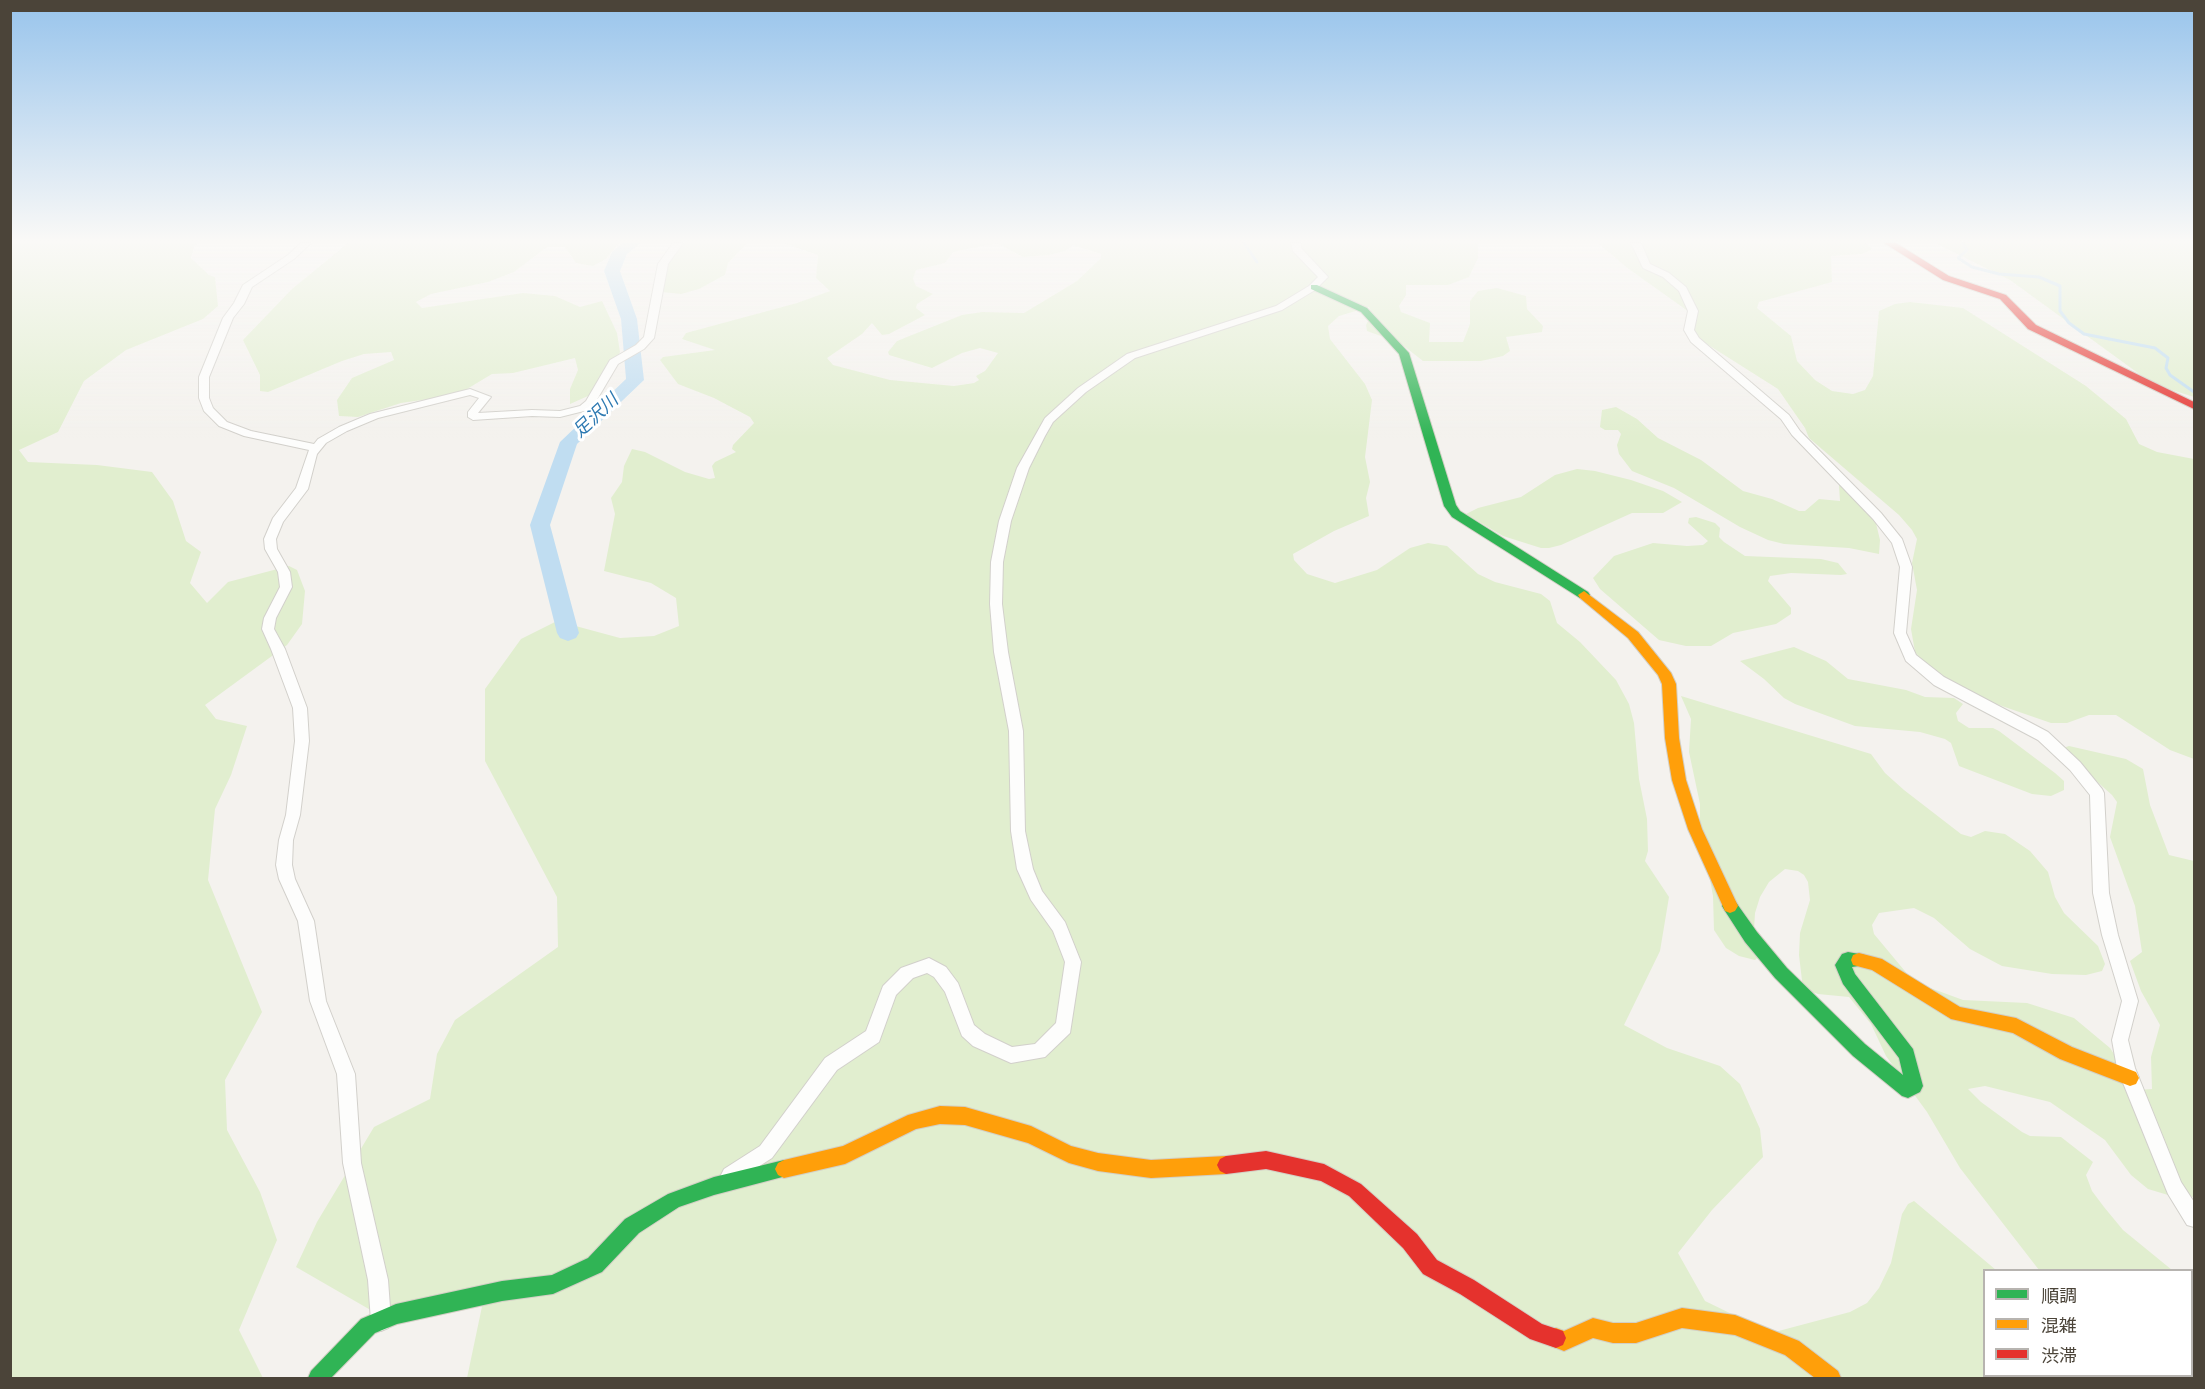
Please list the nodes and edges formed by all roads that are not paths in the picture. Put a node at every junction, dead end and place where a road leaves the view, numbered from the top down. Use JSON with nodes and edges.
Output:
{"nodes":[{"id":1,"x":236,"y":308,"type":"edge"},
{"id":2,"x":655,"y":308,"type":"edge"},
{"id":3,"x":1279,"y":308,"type":"edge"},
{"id":4,"x":1359,"y":308,"type":"edge"},
{"id":5,"x":1692,"y":308,"type":"edge"},
{"id":6,"x":2013,"y":308,"type":"edge"},
{"id":7,"x":2194,"y":406,"type":"edge"},
{"id":8,"x":316,"y":448,"type":"junction"},
{"id":9,"x":2130,"y":1078,"type":"junction"},
{"id":10,"x":714,"y":1186,"type":"junction"},
{"id":11,"x":2194,"y":1218,"type":"edge"},
{"id":12,"x":381,"y":1321,"type":"junction"},
{"id":13,"x":318,"y":1378,"type":"edge"},
{"id":14,"x":1831,"y":1378,"type":"edge"}],
"edges":[{"from":1,"to":8,"type":"street"},
{"from":2,"to":8,"type":"street"},
{"from":3,"to":10,"type":"street"},
{"from":4,"to":9,"type":"street"},
{"from":5,"to":9,"type":"street"},
{"from":6,"to":7,"type":"street"},
{"from":8,"to":12,"type":"street"},
{"from":9,"to":11,"type":"street"},
{"from":10,"to":12,"type":"street"},
{"from":10,"to":14,"type":"street"},
{"from":12,"to":13,"type":"street"}]}
